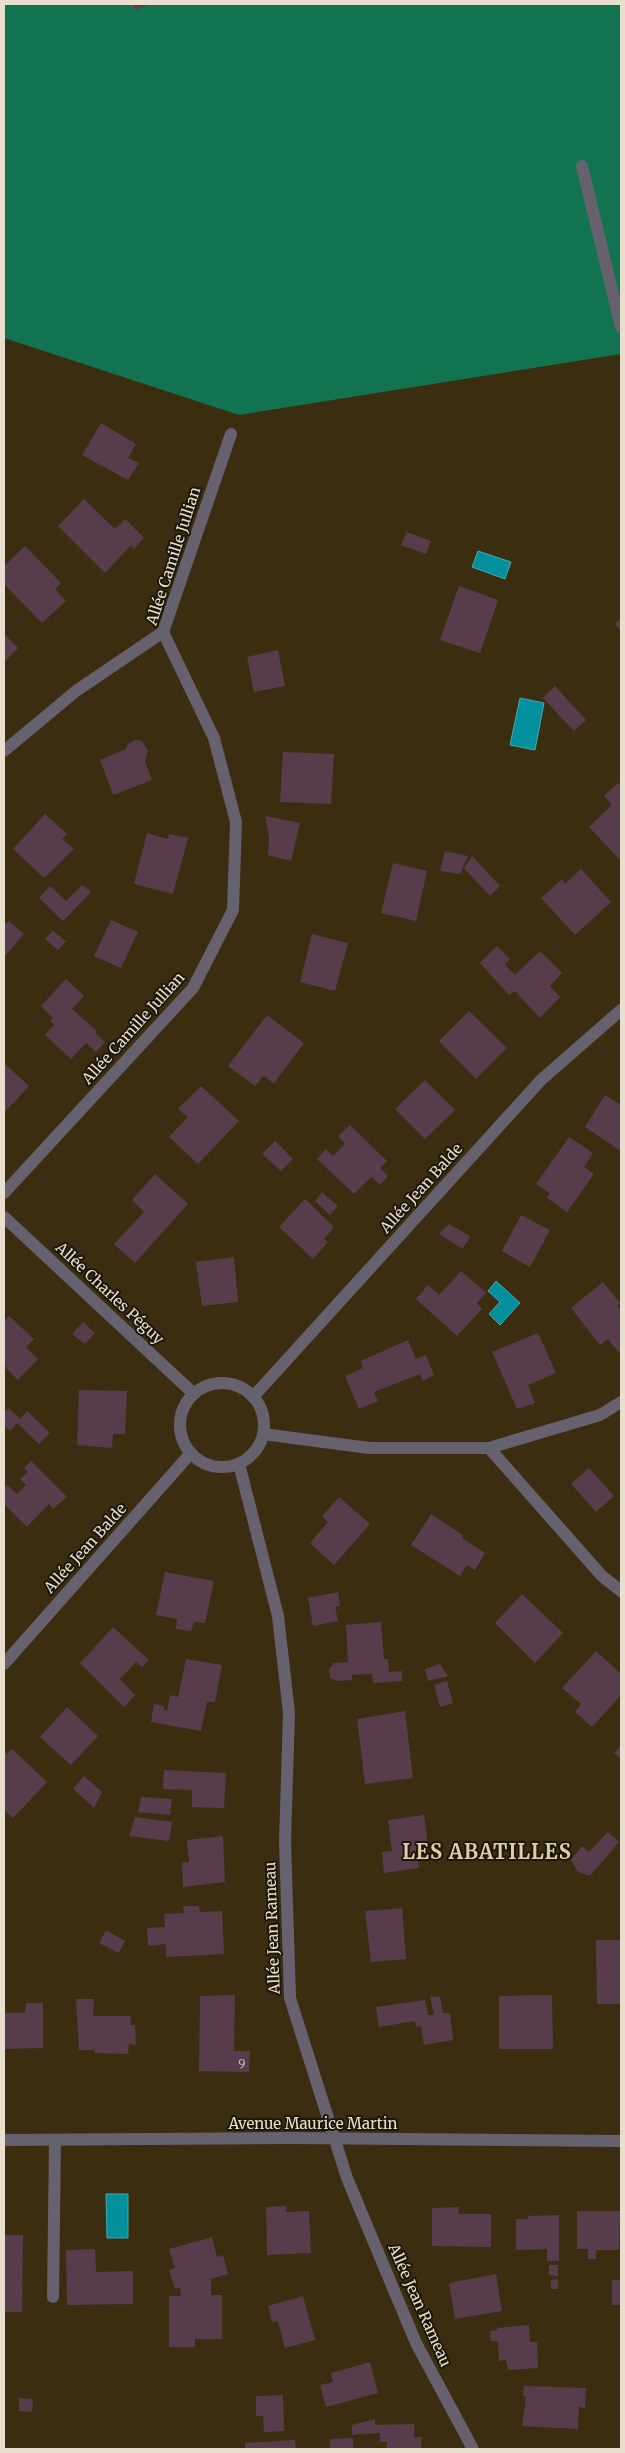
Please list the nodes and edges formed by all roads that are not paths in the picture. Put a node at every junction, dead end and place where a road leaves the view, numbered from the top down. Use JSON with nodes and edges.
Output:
{"nodes":[{"id":1,"x":582,"y":166,"type":"dead end"},
{"id":2,"x":621,"y":327,"type":"edge"},
{"id":3,"x":231,"y":434,"type":"dead end"},
{"id":4,"x":163,"y":632,"type":"junction"},
{"id":5,"x":4,"y":751,"type":"edge"},
{"id":6,"x":621,"y":1010,"type":"edge"},
{"id":7,"x":4,"y":1193,"type":"edge"},
{"id":8,"x":4,"y":1216,"type":"edge"},
{"id":9,"x":194,"y":1394,"type":"junction"},
{"id":10,"x":253,"y":1397,"type":"junction"},
{"id":11,"x":621,"y":1402,"type":"edge"},
{"id":12,"x":264,"y":1434,"type":"junction"},
{"id":13,"x":489,"y":1448,"type":"junction"},
{"id":14,"x":191,"y":1453,"type":"junction"},
{"id":15,"x":239,"y":1464,"type":"junction"},
{"id":16,"x":621,"y":1591,"type":"edge"},
{"id":17,"x":4,"y":1664,"type":"edge"},
{"id":18,"x":336,"y":2139,"type":"junction"},
{"id":19,"x":4,"y":2140,"type":"edge"},
{"id":20,"x":55,"y":2141,"type":"junction"},
{"id":21,"x":621,"y":2142,"type":"edge"},
{"id":22,"x":53,"y":2297,"type":"dead end"},
{"id":23,"x":473,"y":2449,"type":"edge"}],
"edges":[{"from":1,"to":2,"type":"street"},
{"from":3,"to":4,"type":"street","name":"Allée Camille Jullian"},
{"from":4,"to":5,"type":"street"},
{"from":4,"to":7,"type":"street","name":"Allée Camille Jullian"},
{"from":6,"to":10,"type":"street","name":"Allée Jean Balde"},
{"from":8,"to":9,"type":"street","name":"Allée Charles Péguy"},
{"from":9,"to":10,"type":"street"},
{"from":9,"to":14,"type":"street"},
{"from":10,"to":12,"type":"street"},
{"from":11,"to":13,"type":"street"},
{"from":12,"to":13,"type":"street"},
{"from":12,"to":15,"type":"street"},
{"from":13,"to":16,"type":"street"},
{"from":14,"to":15,"type":"street"},
{"from":14,"to":17,"type":"street","name":"Allée Jean Balde"},
{"from":15,"to":18,"type":"street","name":"Allée Jean Rameau"},
{"from":18,"to":20,"type":"street","name":"Avenue Maurice Martin"},
{"from":18,"to":21,"type":"street","name":"Avenue Maurice Martin"},
{"from":18,"to":23,"type":"street","name":"Allée Jean Rameau"},
{"from":19,"to":20,"type":"street","name":"Avenue Maurice Martin"},
{"from":20,"to":22,"type":"street"}]}
